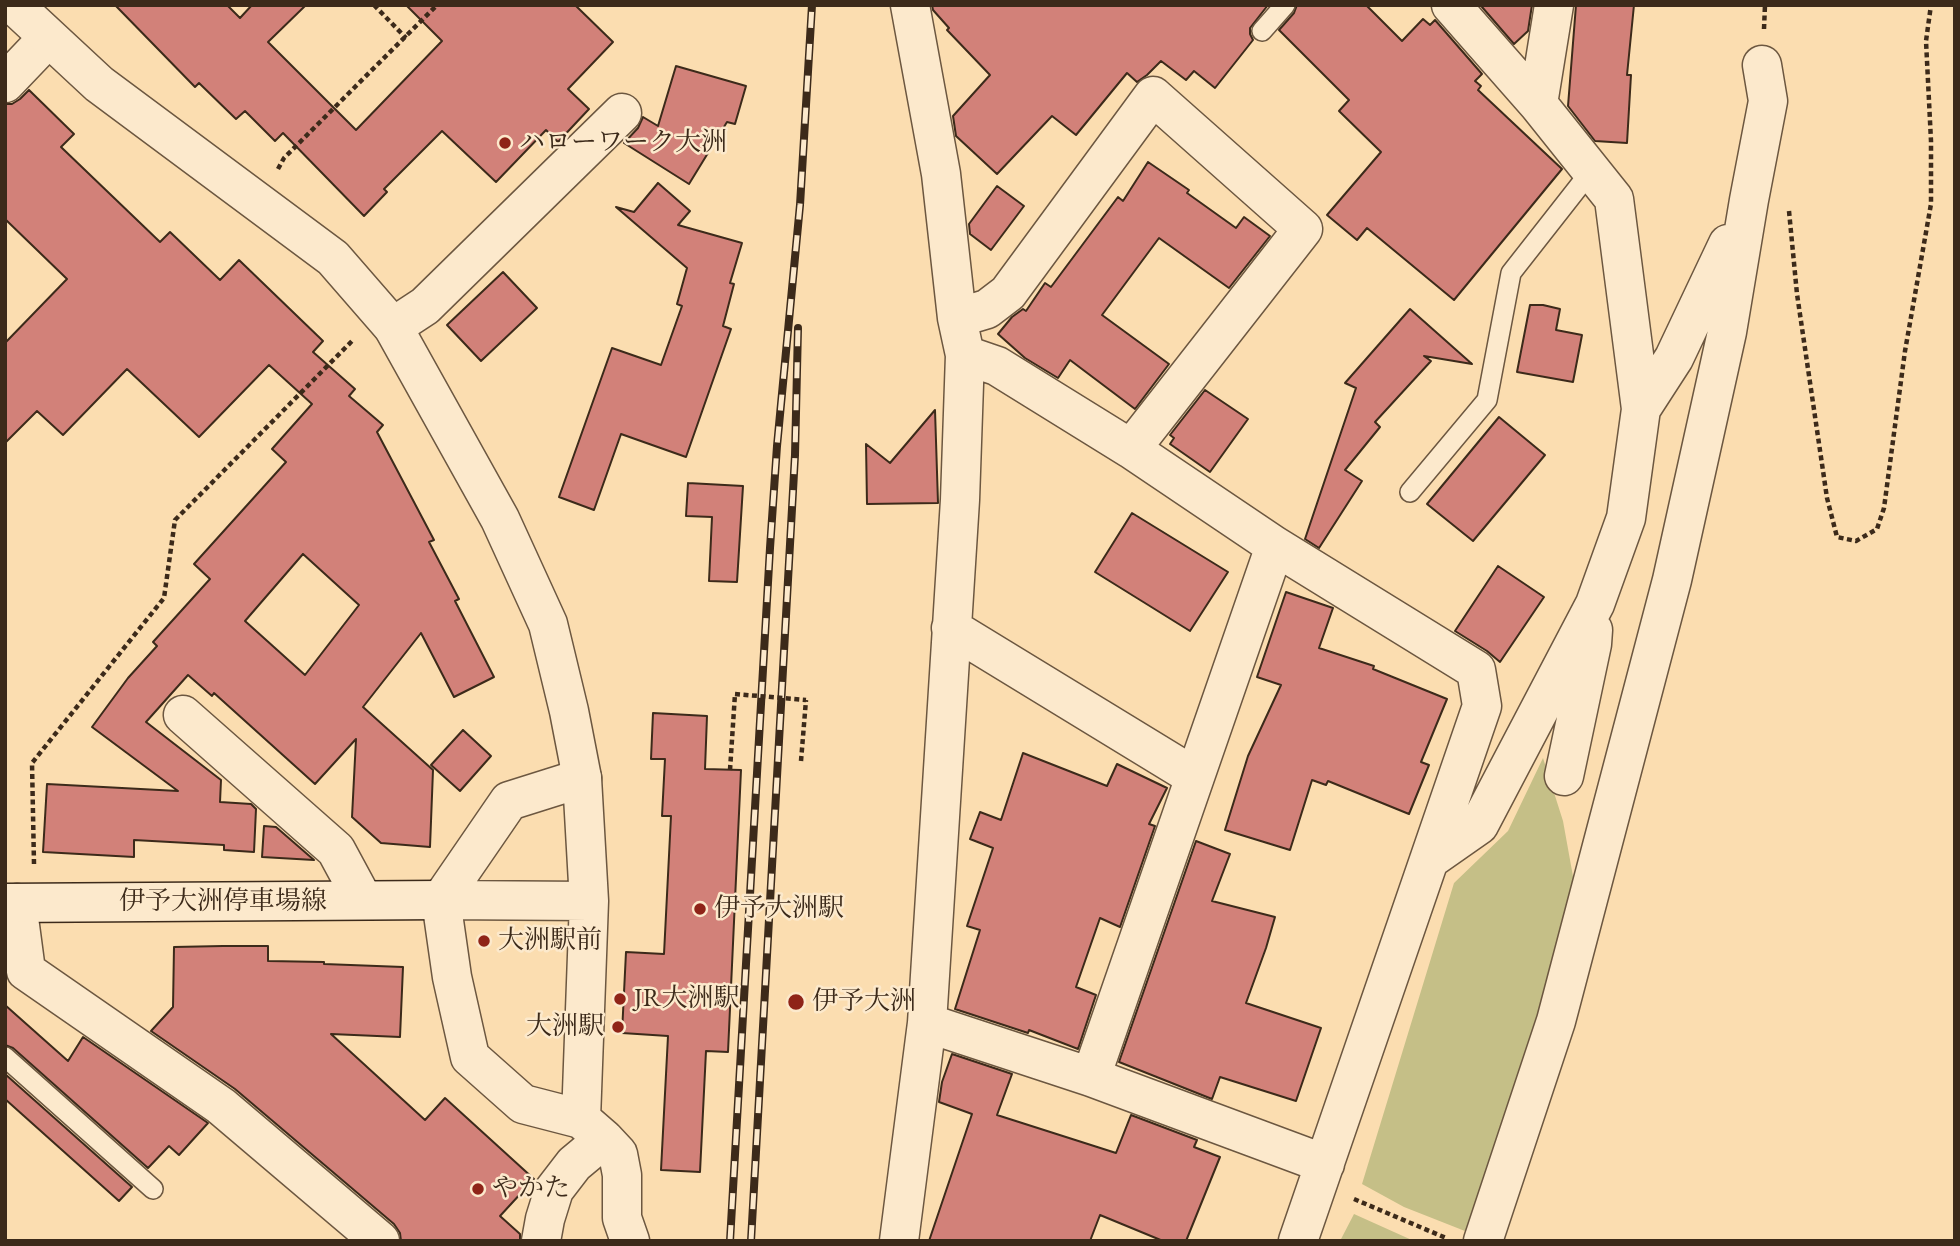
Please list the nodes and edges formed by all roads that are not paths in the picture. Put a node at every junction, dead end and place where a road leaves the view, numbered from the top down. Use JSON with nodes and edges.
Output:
{"nodes":[{"id":1,"x":910,"y":5,"type":"edge"},
{"id":2,"x":1285,"y":5,"type":"edge"},
{"id":3,"x":1451,"y":5,"type":"edge"},
{"id":4,"x":1554,"y":5,"type":"edge"},
{"id":5,"x":24,"y":16,"type":"edge"},
{"id":6,"x":1262,"y":31,"type":"dead end"},
{"id":7,"x":1762,"y":65,"type":"dead end"},
{"id":8,"x":5,"y":83,"type":"edge"},
{"id":9,"x":1538,"y":104,"type":"junction"},
{"id":10,"x":622,"y":113,"type":"dead end"},
{"id":11,"x":1591,"y":170,"type":"junction"},
{"id":12,"x":1749,"y":200,"type":"junction"},
{"id":13,"x":957,"y":318,"type":"junction"},
{"id":14,"x":388,"y":321,"type":"junction"},
{"id":15,"x":965,"y":355,"type":"junction"},
{"id":16,"x":1641,"y":408,"type":"junction"},
{"id":17,"x":1131,"y":449,"type":"junction"},
{"id":18,"x":1410,"y":492,"type":"dead end"},
{"id":19,"x":1275,"y":546,"type":"junction"},
{"id":20,"x":1595,"y":604,"type":"junction"},
{"id":21,"x":951,"y":628,"type":"junction"},
{"id":22,"x":183,"y":715,"type":"dead end"},
{"id":23,"x":1564,"y":776,"type":"dead end"},
{"id":24,"x":1195,"y":777,"type":"junction"},
{"id":25,"x":582,"y":778,"type":"junction"},
{"id":26,"x":1429,"y":860,"type":"junction"},
{"id":27,"x":363,"y":900,"type":"junction"},
{"id":28,"x":441,"y":900,"type":"junction"},
{"id":29,"x":589,"y":901,"type":"junction"},
{"id":30,"x":19,"y":903,"type":"edge"},
{"id":31,"x":927,"y":1023,"type":"junction"},
{"id":32,"x":5,"y":1057,"type":"edge"},
{"id":33,"x":1091,"y":1077,"type":"junction"},
{"id":34,"x":592,"y":1129,"type":"junction"},
{"id":35,"x":1321,"y":1174,"type":"junction"},
{"id":36,"x":153,"y":1189,"type":"dead end"},
{"id":37,"x":380,"y":1241,"type":"edge"},
{"id":38,"x":541,"y":1241,"type":"edge"},
{"id":39,"x":630,"y":1241,"type":"edge"},
{"id":40,"x":899,"y":1241,"type":"edge"},
{"id":41,"x":1298,"y":1241,"type":"edge"},
{"id":42,"x":1483,"y":1241,"type":"edge"}],
"edges":[{"from":1,"to":13,"type":"street"},
{"from":2,"to":6,"type":"lane"},
{"from":3,"to":9,"type":"street"},
{"from":4,"to":9,"type":"street"},
{"from":5,"to":8,"type":"street"},
{"from":5,"to":14,"type":"street"},
{"from":7,"to":12,"type":"street"},
{"from":9,"to":11,"type":"street"},
{"from":10,"to":14,"type":"street"},
{"from":11,"to":16,"type":"street"},
{"from":11,"to":18,"type":"lane"},
{"from":12,"to":16,"type":"street"},
{"from":12,"to":42,"type":"street"},
{"from":13,"to":15,"type":"street"},
{"from":13,"to":17,"type":"street"},
{"from":14,"to":25,"type":"street"},
{"from":15,"to":17,"type":"street"},
{"from":15,"to":21,"type":"street"},
{"from":16,"to":20,"type":"street"},
{"from":17,"to":19,"type":"street"},
{"from":19,"to":24,"type":"street"},
{"from":19,"to":26,"type":"street"},
{"from":20,"to":23,"type":"street"},
{"from":20,"to":26,"type":"street"},
{"from":21,"to":24,"type":"street"},
{"from":21,"to":31,"type":"street"},
{"from":22,"to":27,"type":"street"},
{"from":24,"to":33,"type":"street"},
{"from":25,"to":28,"type":"street"},
{"from":25,"to":29,"type":"street"},
{"from":26,"to":35,"type":"street"},
{"from":27,"to":28,"type":"street","name":"伊予大洲停車場線"},
{"from":27,"to":30,"type":"street","name":"伊予大洲停車場線"},
{"from":28,"to":29,"type":"street","name":"伊予大洲停車場線"},
{"from":28,"to":34,"type":"street"},
{"from":29,"to":34,"type":"street"},
{"from":30,"to":37,"type":"street"},
{"from":31,"to":33,"type":"street"},
{"from":31,"to":40,"type":"street"},
{"from":32,"to":36,"type":"lane"},
{"from":33,"to":35,"type":"street"},
{"from":34,"to":38,"type":"street"},
{"from":34,"to":39,"type":"street"},
{"from":35,"to":41,"type":"street"}]}
